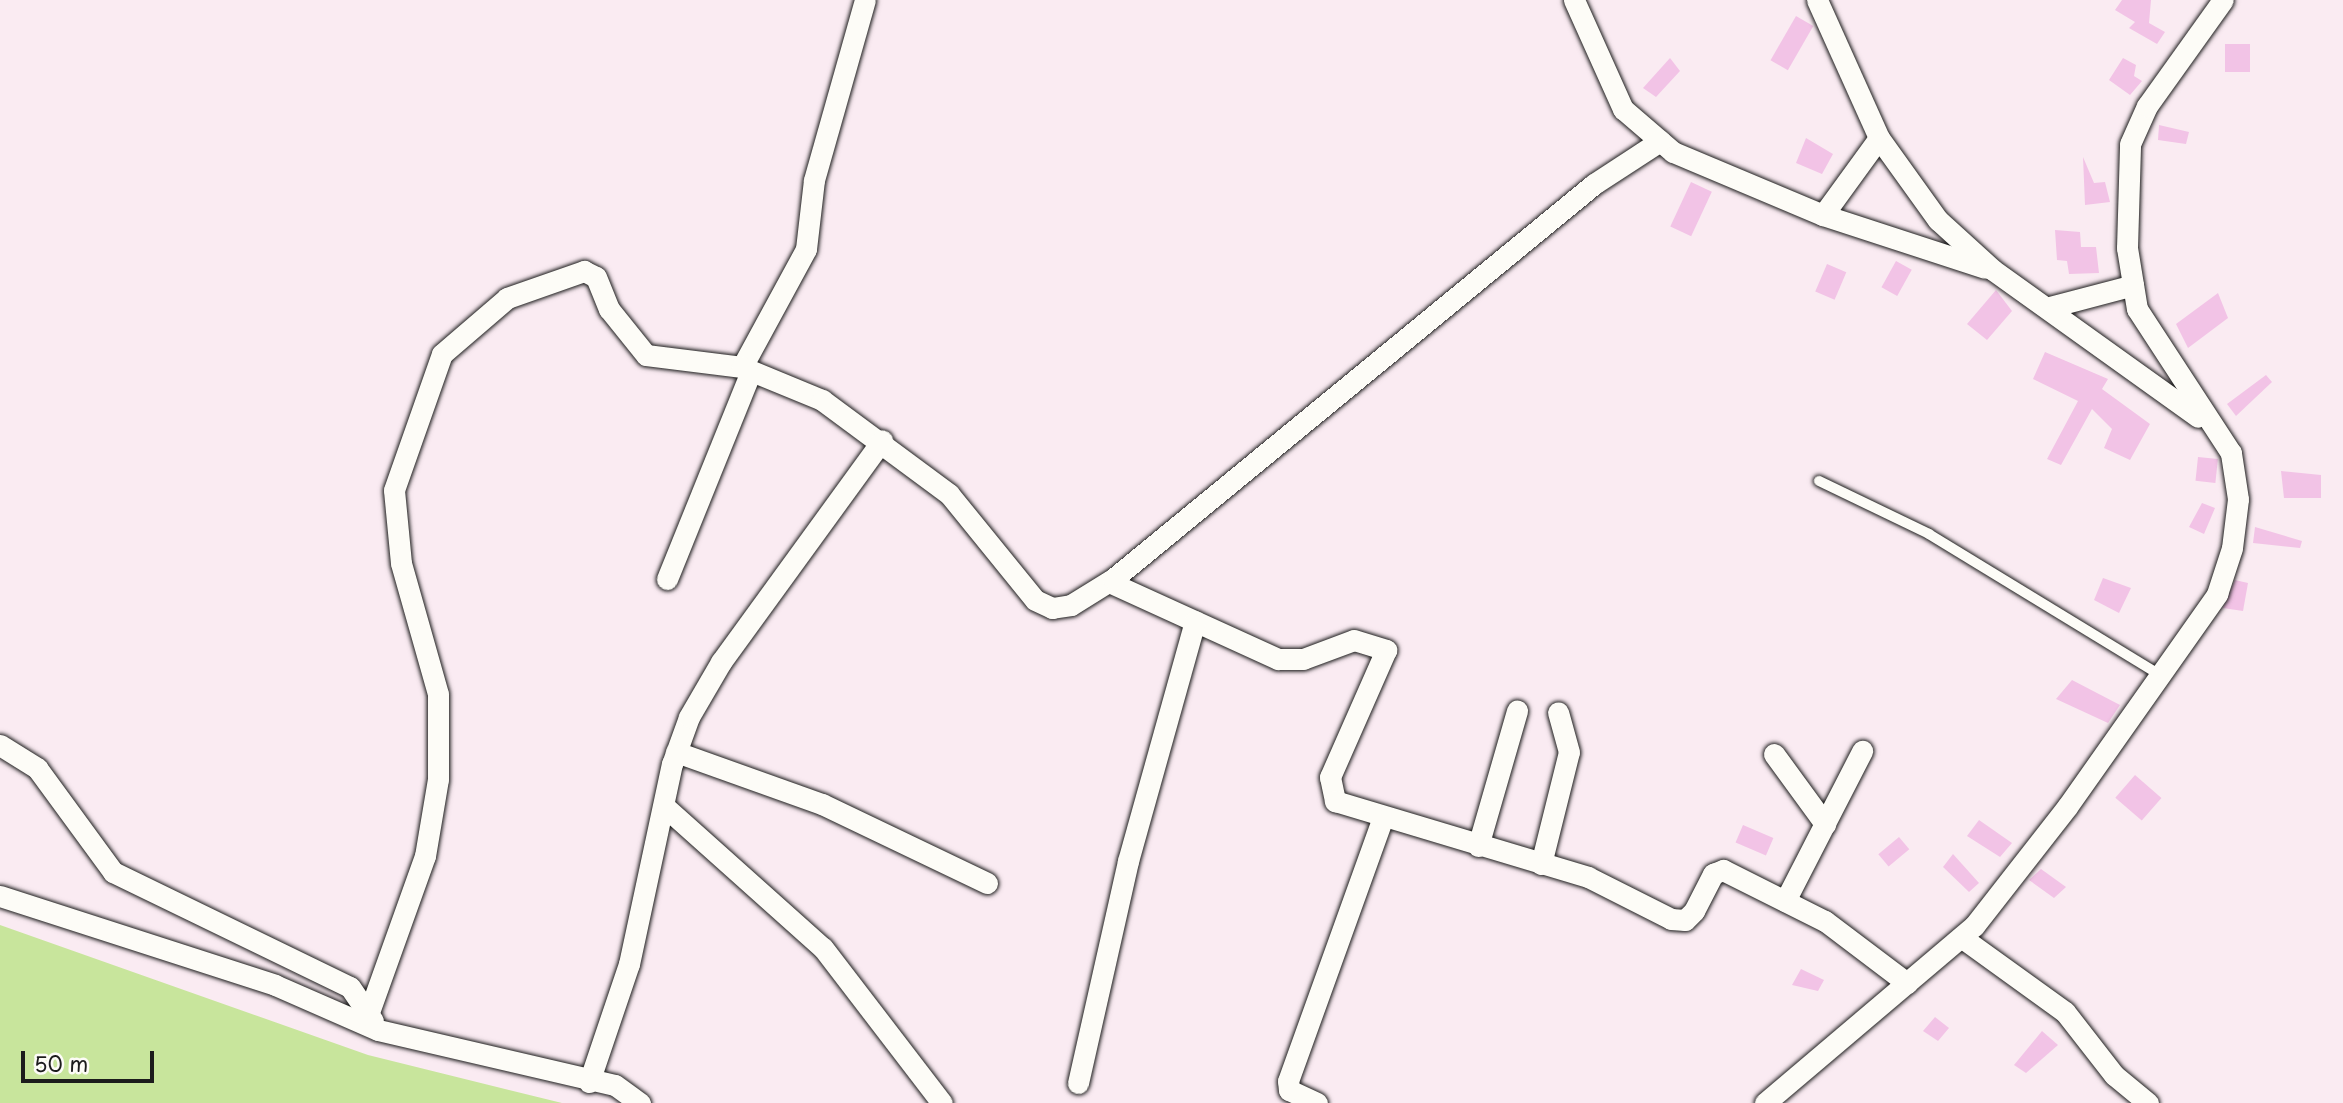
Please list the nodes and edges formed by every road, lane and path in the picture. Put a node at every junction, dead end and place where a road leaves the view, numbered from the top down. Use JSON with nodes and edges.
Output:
{"nodes":[{"id":1,"x":864,"y":0,"type":"edge"},
{"id":2,"x":1574,"y":0,"type":"edge"},
{"id":3,"x":1817,"y":0,"type":"edge"},
{"id":4,"x":2223,"y":0,"type":"edge"},
{"id":5,"x":1879,"y":138,"type":"junction"},
{"id":6,"x":1660,"y":141,"type":"junction"},
{"id":7,"x":1823,"y":215,"type":"junction"},
{"id":8,"x":1993,"y":270,"type":"junction"},
{"id":9,"x":2133,"y":285,"type":"junction"},
{"id":10,"x":2050,"y":307,"type":"junction"},
{"id":11,"x":746,"y":369,"type":"junction"},
{"id":12,"x":2216,"y":430,"type":"junction"},
{"id":13,"x":882,"y":440,"type":"junction"},
{"id":14,"x":1819,"y":481,"type":"dead end"},
{"id":15,"x":667,"y":579,"type":"dead end"},
{"id":16,"x":1109,"y":582,"type":"junction"},
{"id":17,"x":1195,"y":621,"type":"junction"},
{"id":18,"x":2160,"y":675,"type":"junction"},
{"id":19,"x":1517,"y":711,"type":"dead end"},
{"id":20,"x":1558,"y":712,"type":"dead end"},
{"id":21,"x":0,"y":745,"type":"edge"},
{"id":22,"x":1862,"y":751,"type":"dead end"},
{"id":23,"x":676,"y":752,"type":"junction"},
{"id":24,"x":1774,"y":754,"type":"dead end"},
{"id":25,"x":664,"y":806,"type":"junction"},
{"id":26,"x":1382,"y":820,"type":"junction"},
{"id":27,"x":1825,"y":824,"type":"junction"},
{"id":28,"x":1478,"y":846,"type":"junction"},
{"id":29,"x":1541,"y":864,"type":"junction"},
{"id":30,"x":987,"y":883,"type":"dead end"},
{"id":31,"x":0,"y":896,"type":"edge"},
{"id":32,"x":1785,"y":901,"type":"junction"},
{"id":33,"x":1961,"y":937,"type":"junction"},
{"id":34,"x":1907,"y":983,"type":"junction"},
{"id":35,"x":373,"y":1023,"type":"junction"},
{"id":36,"x":589,"y":1082,"type":"junction"},
{"id":37,"x":1078,"y":1083,"type":"dead end"},
{"id":38,"x":640,"y":1103,"type":"edge"},
{"id":39,"x":942,"y":1103,"type":"edge"},
{"id":40,"x":1317,"y":1103,"type":"edge"},
{"id":41,"x":1765,"y":1103,"type":"edge"},
{"id":42,"x":2148,"y":1103,"type":"edge"}],
"edges":[{"from":1,"to":11,"type":"street"},
{"from":2,"to":6,"type":"street"},
{"from":3,"to":5,"type":"street"},
{"from":4,"to":9,"type":"street"},
{"from":5,"to":7,"type":"street"},
{"from":5,"to":8,"type":"street"},
{"from":6,"to":7,"type":"street"},
{"from":6,"to":16,"type":"street"},
{"from":7,"to":8,"type":"street"},
{"from":8,"to":10,"type":"street"},
{"from":9,"to":10,"type":"street"},
{"from":9,"to":12,"type":"street"},
{"from":10,"to":12,"type":"street"},
{"from":11,"to":13,"type":"street"},
{"from":11,"to":15,"type":"street"},
{"from":11,"to":35,"type":"street"},
{"from":12,"to":18,"type":"street"},
{"from":13,"to":16,"type":"street"},
{"from":13,"to":23,"type":"street"},
{"from":14,"to":18,"type":"lane"},
{"from":16,"to":17,"type":"street"},
{"from":17,"to":26,"type":"street"},
{"from":17,"to":37,"type":"street"},
{"from":18,"to":33,"type":"street"},
{"from":19,"to":28,"type":"street"},
{"from":20,"to":29,"type":"street"},
{"from":21,"to":35,"type":"street"},
{"from":22,"to":27,"type":"street"},
{"from":23,"to":25,"type":"street"},
{"from":23,"to":30,"type":"street"},
{"from":24,"to":27,"type":"street"},
{"from":25,"to":36,"type":"street"},
{"from":25,"to":39,"type":"street"},
{"from":26,"to":28,"type":"street"},
{"from":26,"to":40,"type":"street"},
{"from":27,"to":32,"type":"street"},
{"from":28,"to":29,"type":"street"},
{"from":29,"to":32,"type":"street"},
{"from":31,"to":35,"type":"street"},
{"from":32,"to":34,"type":"street"},
{"from":33,"to":34,"type":"street"},
{"from":33,"to":42,"type":"street"},
{"from":34,"to":41,"type":"street"},
{"from":35,"to":36,"type":"street"},
{"from":36,"to":38,"type":"street"}]}
